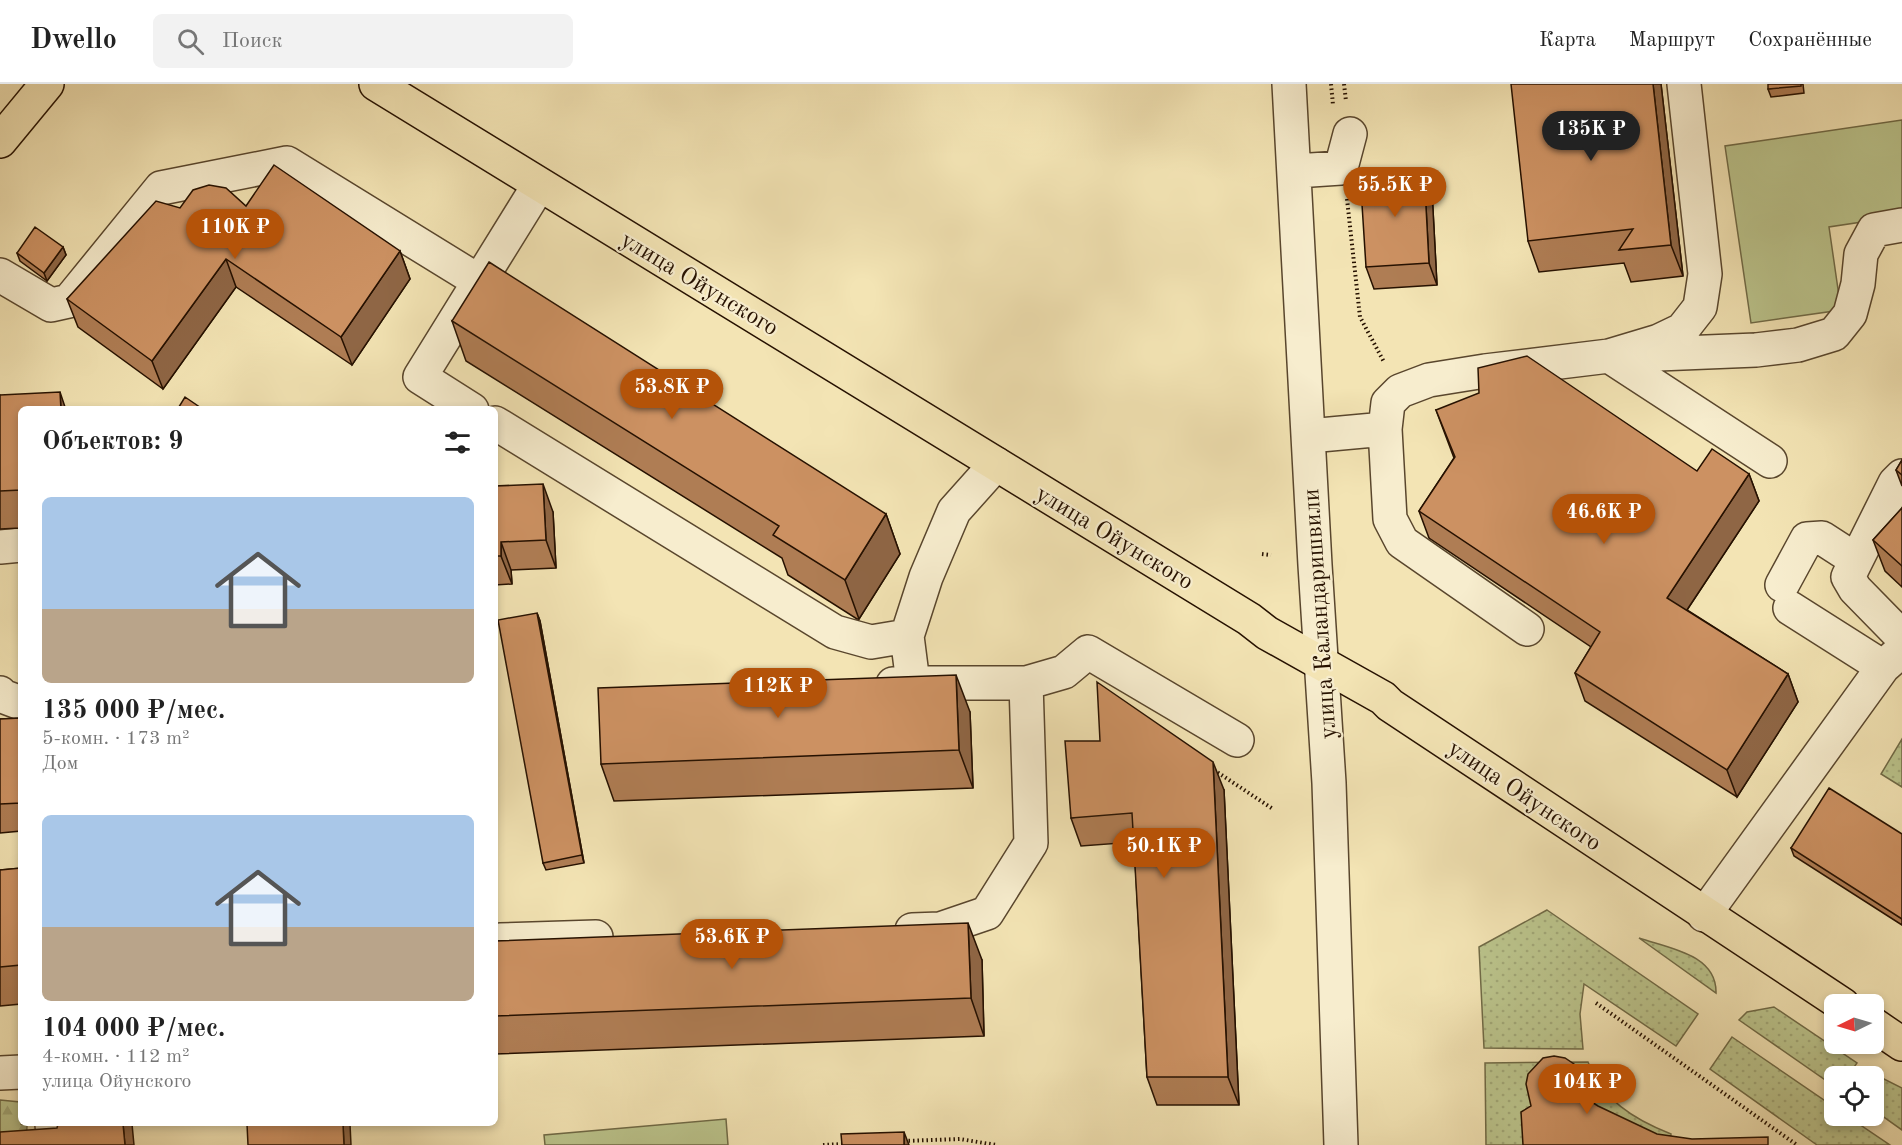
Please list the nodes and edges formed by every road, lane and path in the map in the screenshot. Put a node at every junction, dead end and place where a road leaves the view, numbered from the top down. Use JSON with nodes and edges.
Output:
{"nodes":[{"id":1,"x":47,"y":84,"type":"edge"},
{"id":2,"x":376,"y":84,"type":"edge"},
{"id":3,"x":1289,"y":84,"type":"edge"},
{"id":4,"x":1331,"y":84,"type":"edge"},
{"id":5,"x":1684,"y":84,"type":"edge"},
{"id":6,"x":1342,"y":125,"type":"joint"},
{"id":7,"x":0,"y":141,"type":"edge"},
{"id":8,"x":1341,"y":168,"type":"junction"},
{"id":9,"x":1296,"y":171,"type":"junction"},
{"id":10,"x":539,"y":185,"type":"junction"},
{"id":11,"x":1902,"y":225,"type":"edge"},
{"id":12,"x":0,"y":275,"type":"edge"},
{"id":13,"x":480,"y":282,"type":"junction"},
{"id":14,"x":1609,"y":356,"type":"junction"},
{"id":15,"x":1400,"y":391,"type":"junction"},
{"id":16,"x":466,"y":406,"type":"edge"},
{"id":17,"x":498,"y":425,"type":"edge"},
{"id":18,"x":1385,"y":429,"type":"junction"},
{"id":19,"x":1309,"y":436,"type":"junction"},
{"id":20,"x":1770,"y":461,"type":"dead end"},
{"id":21,"x":996,"y":464,"type":"junction"},
{"id":22,"x":1902,"y":476,"type":"edge"},
{"id":23,"x":18,"y":545,"type":"edge"},
{"id":24,"x":0,"y":547,"type":"edge"},
{"id":25,"x":1262,"y":555,"type":"dead end"},
{"id":26,"x":1271,"y":555,"type":"dead end"},
{"id":27,"x":1856,"y":560,"type":"junction"},
{"id":28,"x":1527,"y":629,"type":"dead end"},
{"id":29,"x":907,"y":636,"type":"junction"},
{"id":30,"x":1902,"y":638,"type":"edge"},
{"id":31,"x":1893,"y":658,"type":"edge"},
{"id":32,"x":1323,"y":664,"type":"junction"},
{"id":33,"x":914,"y":683,"type":"junction"},
{"id":34,"x":1026,"y":683,"type":"junction"},
{"id":35,"x":867,"y":685,"type":"edge"},
{"id":36,"x":1237,"y":740,"type":"dead end"},
{"id":37,"x":1704,"y":915,"type":"junction"},
{"id":38,"x":880,"y":930,"type":"edge"},
{"id":39,"x":631,"y":937,"type":"edge"},
{"id":40,"x":500,"y":940,"type":"edge"},
{"id":41,"x":1826,"y":994,"type":"edge"},
{"id":42,"x":1596,"y":1003,"type":"dead end"},
{"id":43,"x":1884,"y":1032,"type":"edge"},
{"id":44,"x":1902,"y":1044,"type":"edge"},
{"id":45,"x":18,"y":1072,"type":"edge"},
{"id":46,"x":0,"y":1073,"type":"edge"},
{"id":47,"x":52,"y":1126,"type":"edge"},
{"id":48,"x":903,"y":1141,"type":"edge"},
{"id":49,"x":857,"y":1143,"type":"edge"},
{"id":50,"x":54,"y":1145,"type":"edge"},
{"id":51,"x":823,"y":1145,"type":"edge"},
{"id":52,"x":996,"y":1145,"type":"edge"},
{"id":53,"x":1341,"y":1145,"type":"edge"},
{"id":54,"x":1797,"y":1145,"type":"edge"}],
"edges":[{"from":1,"to":7,"type":"main road"},
{"from":2,"to":10,"type":"main road","name":"улица Ойунского"},
{"from":3,"to":9,"type":"street","name":"улица Каландаришвили"},
{"from":4,"to":6,"type":"path"},
{"from":5,"to":14,"type":"street"},
{"from":6,"to":8,"type":"street"},
{"from":8,"to":9,"type":"street"},
{"from":8,"to":15,"type":"path"},
{"from":9,"to":19,"type":"street","name":"улица Каландаришвили"},
{"from":10,"to":13,"type":"street"},
{"from":10,"to":21,"type":"main road","name":"улица Ойунского"},
{"from":11,"to":14,"type":"street"},
{"from":12,"to":13,"type":"street"},
{"from":13,"to":16,"type":"street"},
{"from":14,"to":15,"type":"street"},
{"from":14,"to":20,"type":"street"},
{"from":15,"to":18,"type":"street"},
{"from":17,"to":29,"type":"street"},
{"from":18,"to":19,"type":"street"},
{"from":18,"to":28,"type":"street"},
{"from":19,"to":32,"type":"street","name":"улица Каландаришвили"},
{"from":21,"to":29,"type":"street"},
{"from":21,"to":32,"type":"main road","name":"улица Ойунского"},
{"from":22,"to":27,"type":"street"},
{"from":23,"to":24,"type":"street"},
{"from":25,"to":26,"type":"path"},
{"from":27,"to":30,"type":"street"},
{"from":27,"to":31,"type":"street"},
{"from":29,"to":33,"type":"street"},
{"from":31,"to":37,"type":"street"},
{"from":32,"to":37,"type":"main road","name":"улица Ойунского"},
{"from":32,"to":53,"type":"street","name":"улица Каландаришвили"},
{"from":33,"to":34,"type":"street"},
{"from":33,"to":35,"type":"street"},
{"from":34,"to":36,"type":"street"},
{"from":34,"to":38,"type":"street"},
{"from":37,"to":41,"type":"main road","name":"улица Ойунского"},
{"from":39,"to":40,"type":"street"},
{"from":42,"to":54,"type":"path"},
{"from":43,"to":44,"type":"main road"},
{"from":45,"to":46,"type":"street"},
{"from":47,"to":50,"type":"street"},
{"from":48,"to":52,"type":"path"},
{"from":49,"to":51,"type":"path"}]}
